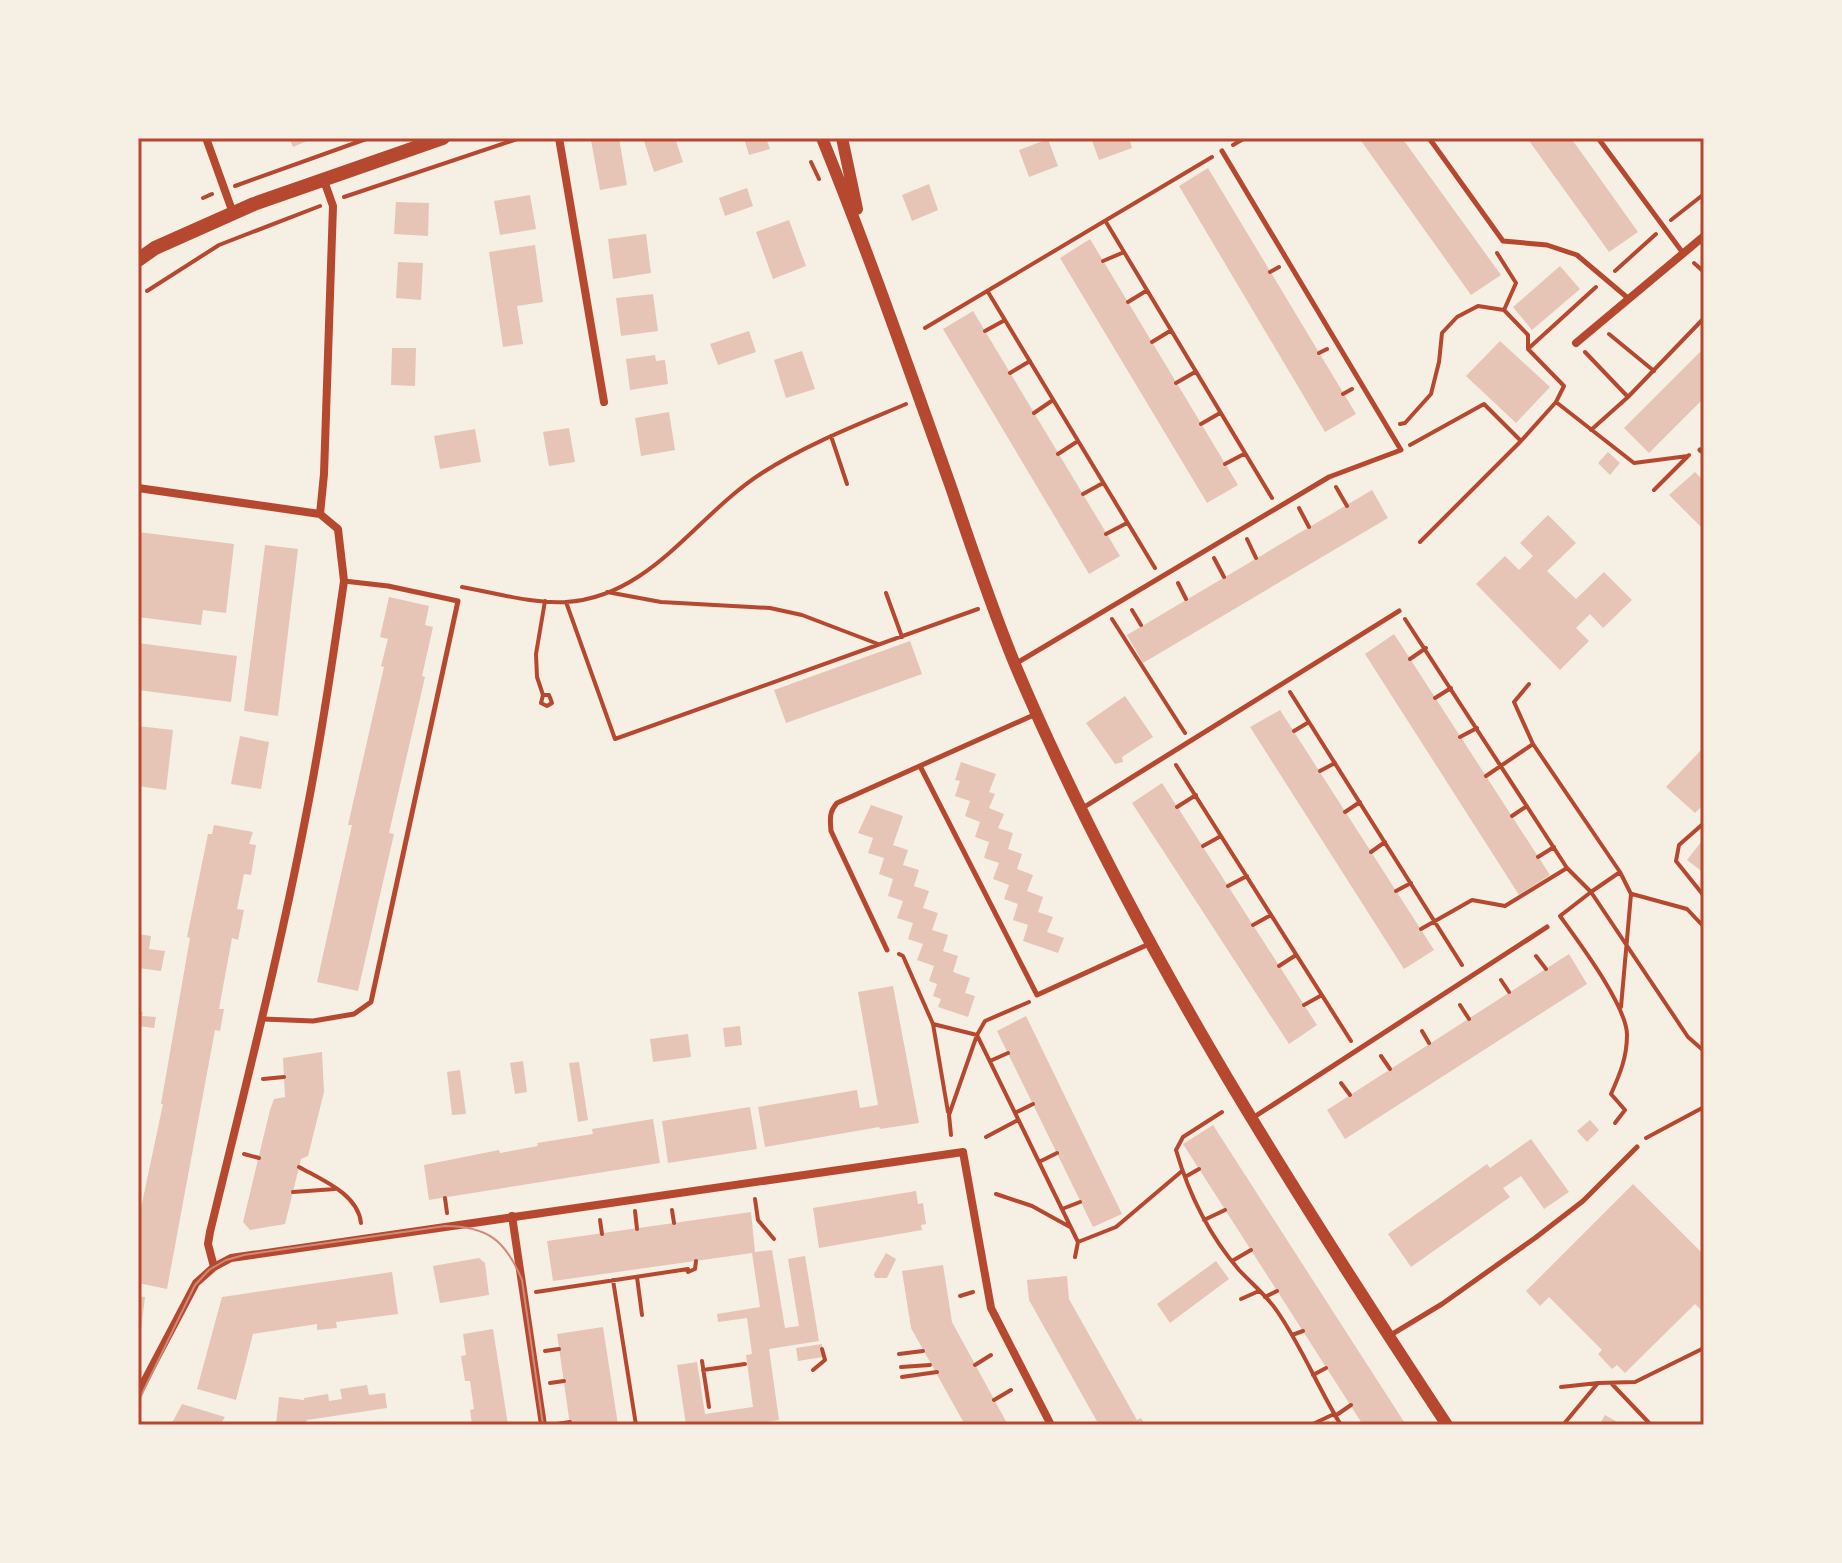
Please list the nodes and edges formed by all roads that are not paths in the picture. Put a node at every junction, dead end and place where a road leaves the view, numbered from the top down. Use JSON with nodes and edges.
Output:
{"nodes":[{"id":1,"x":206,"y":138,"type":"edge"},
{"id":2,"x":443,"y":138,"type":"edge"},
{"id":3,"x":559,"y":138,"type":"edge"},
{"id":4,"x":822,"y":138,"type":"edge"},
{"id":5,"x":842,"y":138,"type":"edge"},
{"id":6,"x":1429,"y":138,"type":"edge"},
{"id":7,"x":1598,"y":138,"type":"edge"},
{"id":8,"x":1222,"y":151,"type":"road end"},
{"id":9,"x":323,"y":178,"type":"junction"},
{"id":10,"x":233,"y":213,"type":"junction"},
{"id":11,"x":1704,"y":236,"type":"edge"},
{"id":12,"x":865,"y":243,"type":"junction"},
{"id":13,"x":1683,"y":253,"type":"junction"},
{"id":14,"x":138,"y":260,"type":"edge"},
{"id":15,"x":1629,"y":299,"type":"junction"},
{"id":16,"x":1576,"y":343,"type":"road end"},
{"id":17,"x":604,"y":402,"type":"dead end"},
{"id":18,"x":138,"y":488,"type":"edge"},
{"id":19,"x":320,"y":514,"type":"junction"},
{"id":20,"x":344,"y":581,"type":"junction"},
{"id":21,"x":1399,"y":611,"type":"road end"},
{"id":22,"x":1015,"y":664,"type":"junction"},
{"id":23,"x":1037,"y":713,"type":"junction"},
{"id":24,"x":920,"y":766,"type":"junction"},
{"id":25,"x":1081,"y":809,"type":"junction"},
{"id":26,"x":1547,"y":927,"type":"dead end"},
{"id":27,"x":1149,"y":944,"type":"junction"},
{"id":28,"x":887,"y":950,"type":"road end"},
{"id":29,"x":262,"y":1019,"type":"junction"},
{"id":30,"x":1250,"y":1119,"type":"junction"},
{"id":31,"x":1637,"y":1147,"type":"road end"},
{"id":32,"x":512,"y":1216,"type":"junction"},
{"id":33,"x":214,"y":1267,"type":"junction"},
{"id":34,"x":1388,"y":1336,"type":"junction"},
{"id":35,"x":138,"y":1393,"type":"edge"},
{"id":36,"x":543,"y":1425,"type":"edge"},
{"id":37,"x":1051,"y":1425,"type":"edge"},
{"id":38,"x":1447,"y":1425,"type":"edge"}],
"edges":[{"from":1,"to":10,"type":"street"},
{"from":2,"to":9,"type":"main road"},
{"from":3,"to":17,"type":"street"},
{"from":4,"to":12,"type":"street"},
{"from":5,"to":12,"type":"street"},
{"from":6,"to":15,"type":"lane"},
{"from":7,"to":13,"type":"lane"},
{"from":8,"to":22,"type":"lane"},
{"from":9,"to":10,"type":"main road"},
{"from":9,"to":19,"type":"street"},
{"from":10,"to":14,"type":"main road"},
{"from":11,"to":13,"type":"street"},
{"from":12,"to":22,"type":"street"},
{"from":13,"to":15,"type":"street"},
{"from":15,"to":16,"type":"street"},
{"from":18,"to":19,"type":"street"},
{"from":19,"to":20,"type":"street"},
{"from":20,"to":29,"type":"street"},
{"from":20,"to":29,"type":"lane"},
{"from":21,"to":25,"type":"lane"},
{"from":22,"to":23,"type":"street"},
{"from":23,"to":24,"type":"lane"},
{"from":23,"to":25,"type":"street"},
{"from":24,"to":27,"type":"lane"},
{"from":24,"to":28,"type":"lane"},
{"from":25,"to":27,"type":"street"},
{"from":26,"to":30,"type":"lane"},
{"from":27,"to":30,"type":"street"},
{"from":29,"to":33,"type":"street"},
{"from":30,"to":34,"type":"street"},
{"from":31,"to":34,"type":"lane"},
{"from":32,"to":33,"type":"street"},
{"from":32,"to":36,"type":"street"},
{"from":32,"to":37,"type":"street"},
{"from":33,"to":35,"type":"street"},
{"from":34,"to":38,"type":"street"}]}
